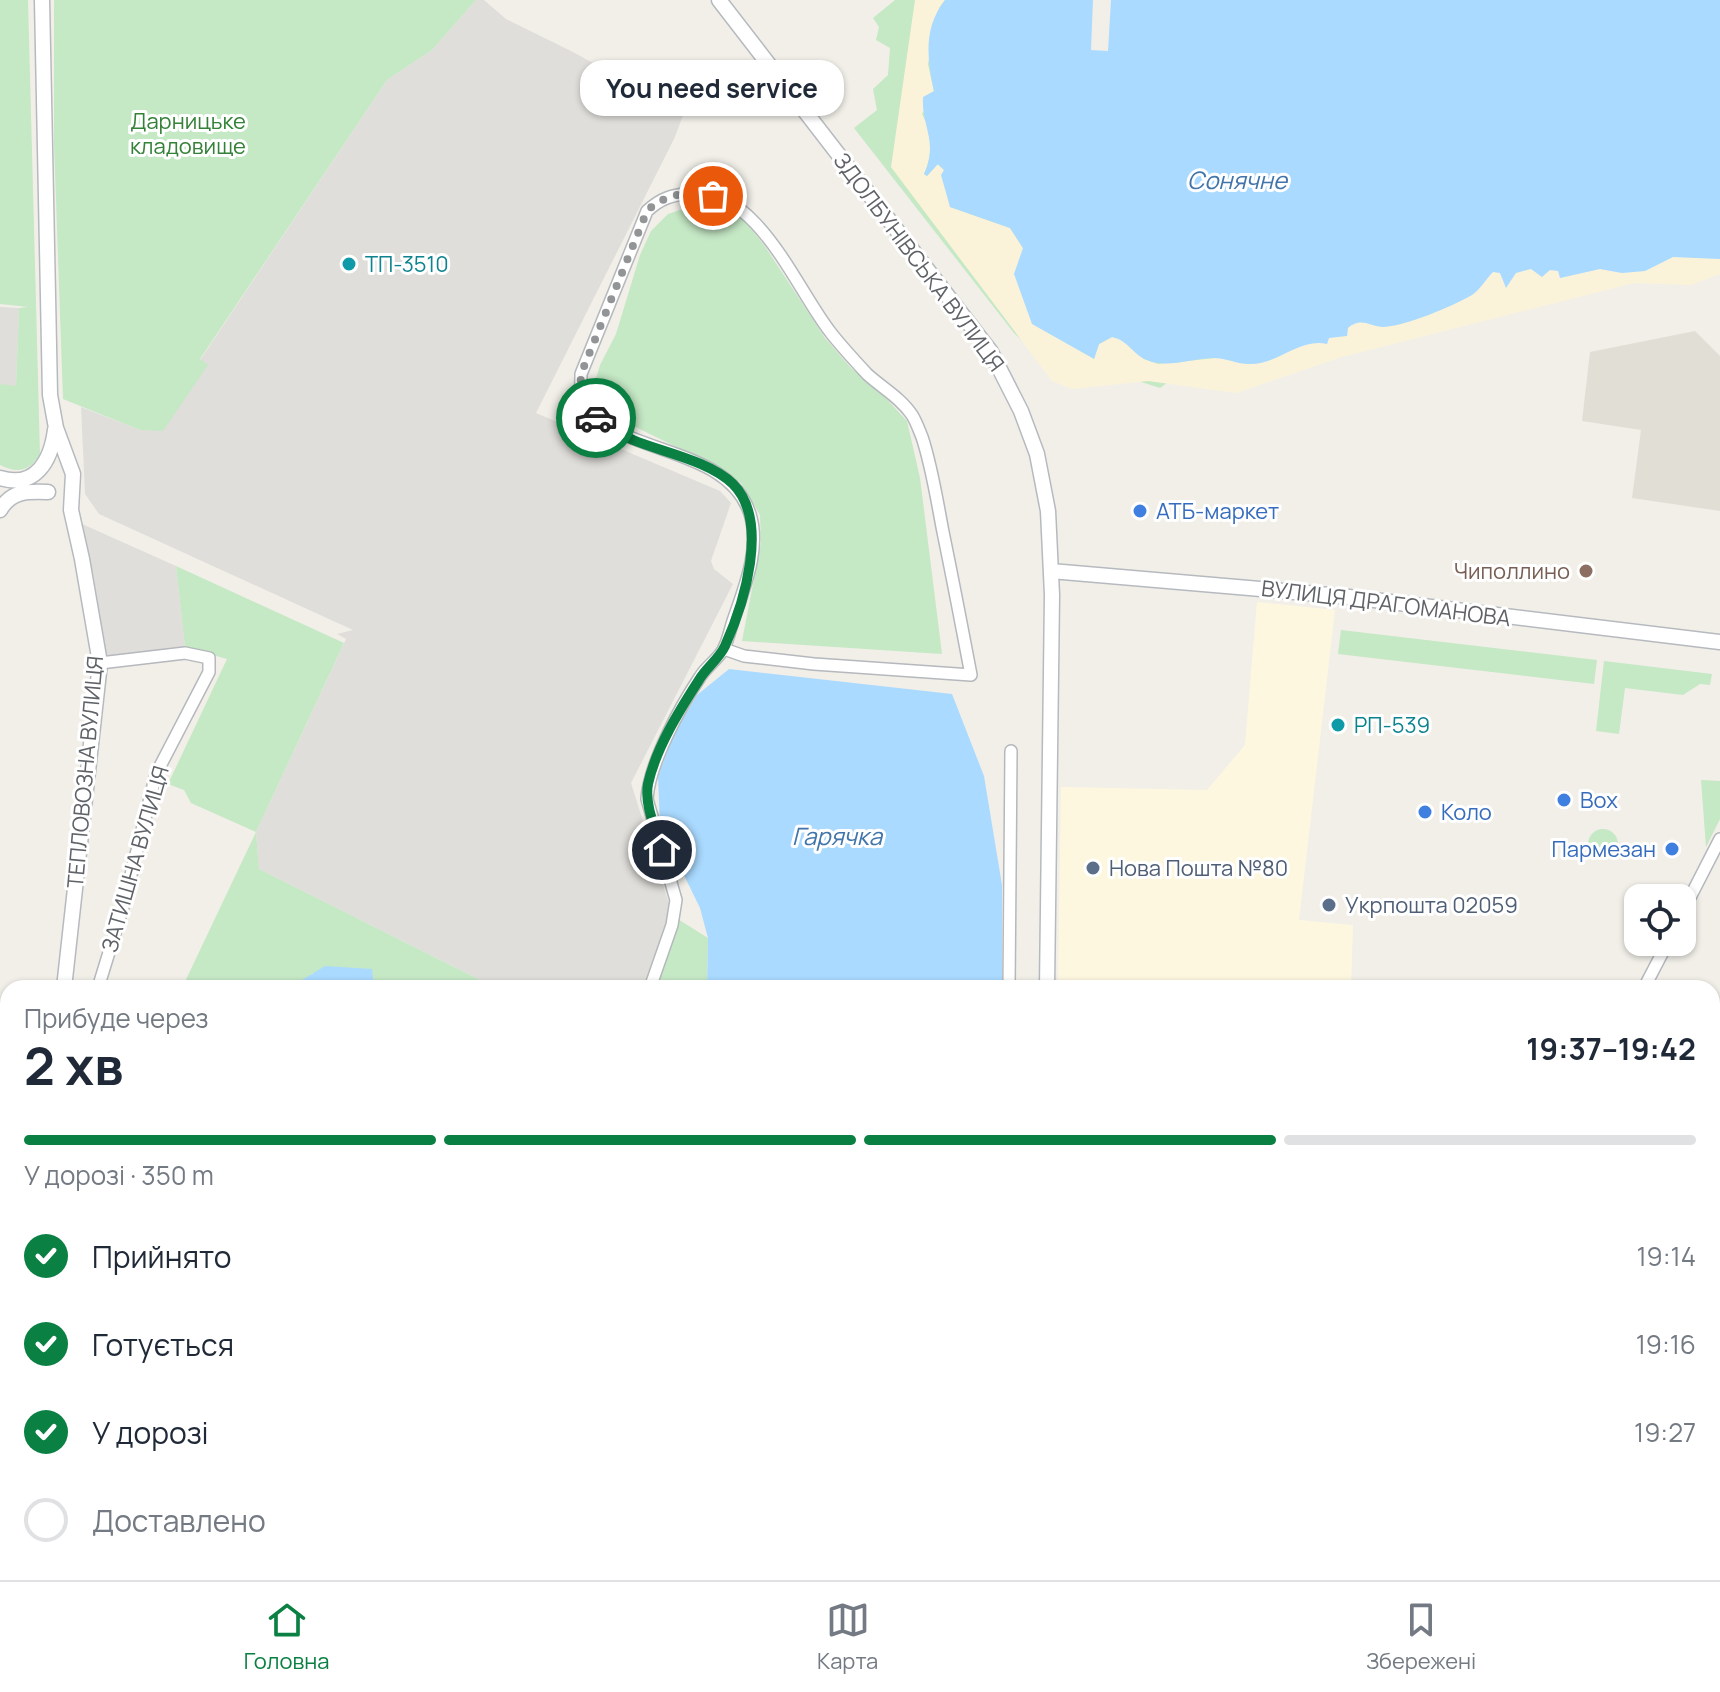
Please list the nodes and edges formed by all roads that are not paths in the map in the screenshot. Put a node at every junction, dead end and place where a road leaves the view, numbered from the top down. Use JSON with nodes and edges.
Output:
{"nodes":[{"id":1,"x":42,"y":0,"type":"edge"},
{"id":2,"x":719,"y":0,"type":"edge"},
{"id":3,"x":56,"y":428,"type":"junction"},
{"id":4,"x":42,"y":469,"type":"junction"},
{"id":5,"x":71,"y":472,"type":"junction"},
{"id":6,"x":0,"y":478,"type":"edge"},
{"id":7,"x":50,"y":493,"type":"junction"},
{"id":8,"x":0,"y":510,"type":"edge"},
{"id":9,"x":71,"y":510,"type":"junction"},
{"id":10,"x":1051,"y":571,"type":"junction"},
{"id":11,"x":1720,"y":642,"type":"edge"},
{"id":12,"x":724,"y":649,"type":"junction"},
{"id":13,"x":100,"y":663,"type":"junction"},
{"id":14,"x":1011,"y":751,"type":"dead end"},
{"id":15,"x":1720,"y":839,"type":"edge"},
{"id":16,"x":1696,"y":886,"type":"edge"},
{"id":17,"x":1661,"y":956,"type":"edge"},
{"id":18,"x":65,"y":980,"type":"edge"},
{"id":19,"x":100,"y":980,"type":"edge"},
{"id":20,"x":653,"y":980,"type":"edge"},
{"id":21,"x":1009,"y":980,"type":"edge"},
{"id":22,"x":1047,"y":980,"type":"edge"},
{"id":23,"x":1648,"y":980,"type":"edge"}],
"edges":[{"from":1,"to":3,"type":"street","name":"ТЕПЛОВОЗНА ВУЛИЦЯ"},
{"from":2,"to":10,"type":"street","name":"ЗДОЛБУНІВСЬКА ВУЛИЦЯ"},
{"from":3,"to":4,"type":"street","name":"ТЕПЛОВОЗНА ВУЛИЦЯ"},
{"from":3,"to":5,"type":"street","name":"ТЕПЛОВОЗНА ВУЛИЦЯ"},
{"from":4,"to":5,"type":"street"},
{"from":4,"to":6,"type":"street"},
{"from":4,"to":7,"type":"street"},
{"from":5,"to":7,"type":"street"},
{"from":5,"to":9,"type":"street","name":"ТЕПЛОВОЗНА ВУЛИЦЯ"},
{"from":7,"to":8,"type":"street"},
{"from":7,"to":9,"type":"street"},
{"from":9,"to":13,"type":"street","name":"ТЕПЛОВОЗНА ВУЛИЦЯ"},
{"from":10,"to":11,"type":"street","name":"ВУЛИЦЯ ДРАГОМАНОВА"},
{"from":10,"to":22,"type":"street","name":"ЗДОЛБУНІВСЬКА ВУЛИЦЯ"},
{"from":12,"to":12,"type":"street"},
{"from":12,"to":20,"type":"street"},
{"from":13,"to":18,"type":"street","name":"ТЕПЛОВОЗНА ВУЛИЦЯ"},
{"from":13,"to":19,"type":"street","name":"ЗАТИШНА ВУЛИЦЯ"},
{"from":14,"to":21,"type":"street"},
{"from":15,"to":16,"type":"street"},
{"from":17,"to":23,"type":"street"}]}
